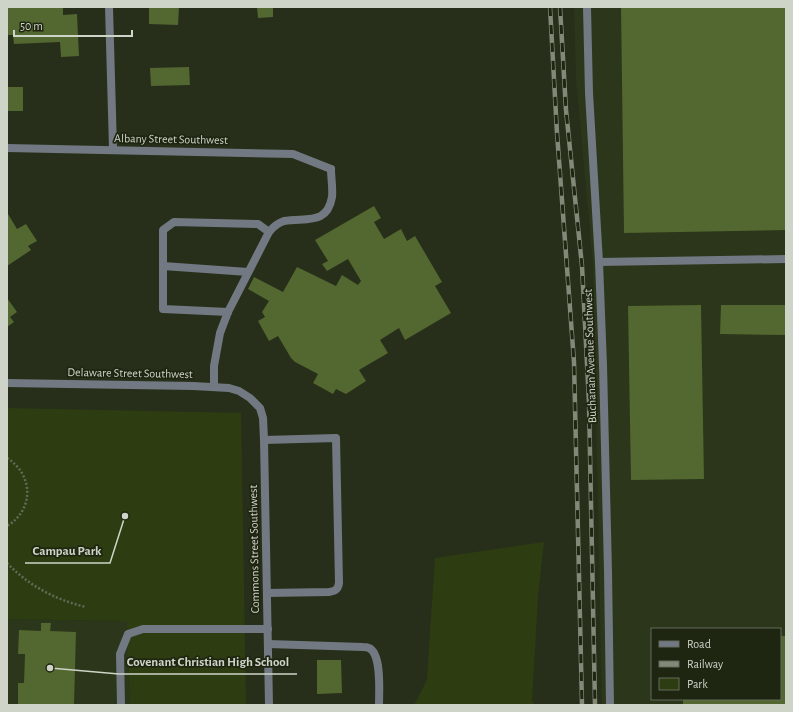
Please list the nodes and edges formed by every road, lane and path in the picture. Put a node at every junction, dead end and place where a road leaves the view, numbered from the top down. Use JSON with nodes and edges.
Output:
{"nodes":[{"id":1,"x":109,"y":7,"type":"edge"},
{"id":2,"x":587,"y":7,"type":"edge"},
{"id":3,"x":7,"y":148,"type":"edge"},
{"id":4,"x":113,"y":149,"type":"junction"},
{"id":5,"x":269,"y":232,"type":"junction"},
{"id":6,"x":786,"y":259,"type":"edge"},
{"id":7,"x":599,"y":262,"type":"junction"},
{"id":8,"x":163,"y":266,"type":"junction"},
{"id":9,"x":248,"y":272,"type":"junction"},
{"id":10,"x":228,"y":312,"type":"junction"},
{"id":11,"x":7,"y":383,"type":"edge"},
{"id":12,"x":214,"y":386,"type":"junction"},
{"id":13,"x":250,"y":398,"type":"joint"},
{"id":14,"x":264,"y":440,"type":"junction"},
{"id":15,"x":8,"y":460,"type":"edge"},
{"id":16,"x":7,"y":526,"type":"edge"},
{"id":17,"x":7,"y":563,"type":"edge"},
{"id":18,"x":267,"y":594,"type":"junction"},
{"id":19,"x":86,"y":607,"type":"dead end"},
{"id":20,"x":268,"y":629,"type":"junction"},
{"id":21,"x":268,"y":644,"type":"junction"},
{"id":22,"x":121,"y":705,"type":"edge"},
{"id":23,"x":269,"y":705,"type":"edge"},
{"id":24,"x":379,"y":705,"type":"edge"},
{"id":25,"x":610,"y":705,"type":"edge"}],
"edges":[{"from":1,"to":4,"type":"street"},
{"from":2,"to":7,"type":"street","name":"Buchanan Avenue Southwest"},
{"from":3,"to":4,"type":"street","name":"Albany Street Southwest"},
{"from":4,"to":5,"type":"street","name":"Albany Street Southwest"},
{"from":5,"to":8,"type":"street"},
{"from":5,"to":9,"type":"street"},
{"from":6,"to":7,"type":"street"},
{"from":7,"to":25,"type":"street","name":"Buchanan Avenue Southwest"},
{"from":8,"to":9,"type":"street"},
{"from":8,"to":10,"type":"street"},
{"from":9,"to":10,"type":"street"},
{"from":10,"to":12,"type":"street"},
{"from":11,"to":12,"type":"street","name":"Delaware Street Southwest"},
{"from":12,"to":13,"type":"street","name":"Delaware Street Southwest"},
{"from":13,"to":14,"type":"street","name":"Commons Street Southwest"},
{"from":14,"to":18,"type":"street","name":"Commons Street Southwest"},
{"from":14,"to":18,"type":"street"},
{"from":15,"to":16,"type":"path"},
{"from":17,"to":19,"type":"path"},
{"from":18,"to":20,"type":"street","name":"Commons Street Southwest"},
{"from":20,"to":21,"type":"street","name":"Commons Street Southwest"},
{"from":20,"to":22,"type":"street"},
{"from":21,"to":23,"type":"street","name":"Commons Street Southwest"},
{"from":21,"to":24,"type":"street"}]}
